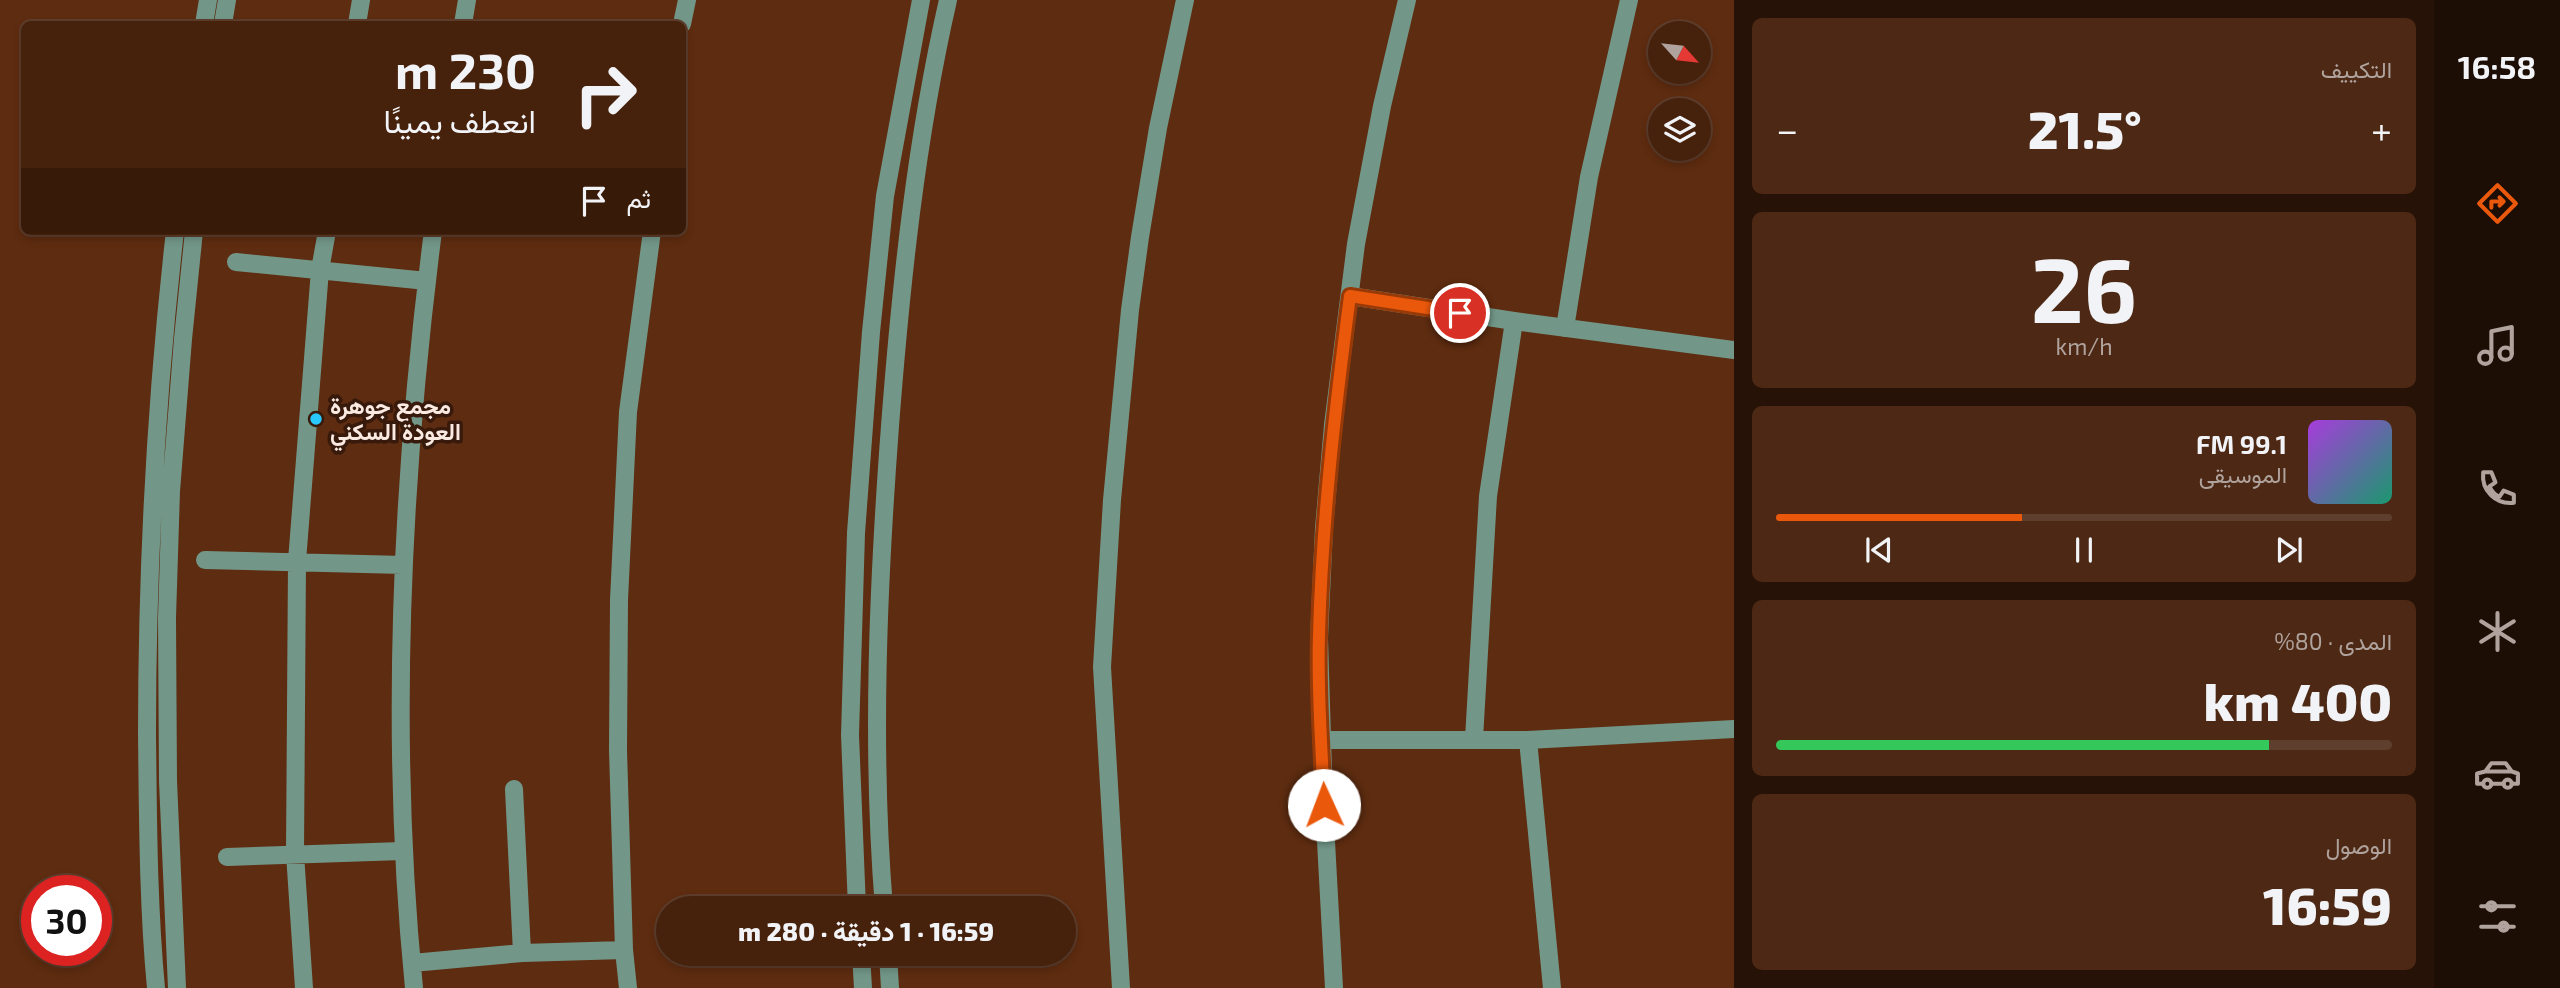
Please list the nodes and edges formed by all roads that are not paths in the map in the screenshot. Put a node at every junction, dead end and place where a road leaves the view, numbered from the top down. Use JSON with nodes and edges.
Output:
{"nodes":[{"id":1,"x":208,"y":0,"type":"edge"},
{"id":2,"x":227,"y":0,"type":"edge"},
{"id":3,"x":361,"y":0,"type":"edge"},
{"id":4,"x":467,"y":0,"type":"edge"},
{"id":5,"x":687,"y":0,"type":"edge"},
{"id":6,"x":921,"y":0,"type":"edge"},
{"id":7,"x":948,"y":0,"type":"edge"},
{"id":8,"x":1185,"y":0,"type":"edge"},
{"id":9,"x":1407,"y":0,"type":"edge"},
{"id":10,"x":1629,"y":0,"type":"edge"},
{"id":11,"x":204,"y":21,"type":"edge"},
{"id":12,"x":224,"y":21,"type":"edge"},
{"id":13,"x":358,"y":21,"type":"edge"},
{"id":14,"x":464,"y":21,"type":"edge"},
{"id":15,"x":683,"y":21,"type":"edge"},
{"id":16,"x":175,"y":235,"type":"edge"},
{"id":17,"x":194,"y":235,"type":"edge"},
{"id":18,"x":326,"y":235,"type":"edge"},
{"id":19,"x":433,"y":235,"type":"edge"},
{"id":20,"x":651,"y":235,"type":"edge"},
{"id":21,"x":236,"y":262,"type":"dead end"},
{"id":22,"x":320,"y":270,"type":"junction"},
{"id":23,"x":427,"y":281,"type":"junction"},
{"id":24,"x":1350,"y":296,"type":"junction"},
{"id":25,"x":1514,"y":321,"type":"junction"},
{"id":26,"x":1565,"y":328,"type":"junction"},
{"id":27,"x":1734,"y":350,"type":"edge"},
{"id":28,"x":205,"y":561,"type":"dead end"},
{"id":29,"x":297,"y":561,"type":"junction"},
{"id":30,"x":404,"y":565,"type":"junction"},
{"id":31,"x":1734,"y":729,"type":"edge"},
{"id":32,"x":1474,"y":739,"type":"junction"},
{"id":33,"x":1322,"y":740,"type":"junction"},
{"id":34,"x":1528,"y":740,"type":"junction"},
{"id":35,"x":514,"y":789,"type":"dead end"},
{"id":36,"x":402,"y":851,"type":"junction"},
{"id":37,"x":295,"y":854,"type":"junction"},
{"id":38,"x":227,"y":857,"type":"dead end"},
{"id":39,"x":857,"y":896,"type":"edge"},
{"id":40,"x":884,"y":896,"type":"edge"},
{"id":41,"x":624,"y":950,"type":"junction"},
{"id":42,"x":522,"y":953,"type":"junction"},
{"id":43,"x":412,"y":963,"type":"junction"},
{"id":44,"x":862,"y":966,"type":"edge"},
{"id":45,"x":888,"y":966,"type":"edge"},
{"id":46,"x":156,"y":988,"type":"edge"},
{"id":47,"x":177,"y":988,"type":"edge"},
{"id":48,"x":304,"y":988,"type":"edge"},
{"id":49,"x":414,"y":988,"type":"edge"},
{"id":50,"x":628,"y":988,"type":"edge"},
{"id":51,"x":863,"y":988,"type":"edge"},
{"id":52,"x":890,"y":988,"type":"edge"},
{"id":53,"x":1121,"y":988,"type":"edge"},
{"id":54,"x":1334,"y":988,"type":"edge"},
{"id":55,"x":1552,"y":988,"type":"edge"}],
"edges":[{"from":1,"to":11,"type":"street"},
{"from":2,"to":12,"type":"street"},
{"from":3,"to":13,"type":"street"},
{"from":4,"to":14,"type":"street"},
{"from":5,"to":15,"type":"street"},
{"from":6,"to":39,"type":"street"},
{"from":7,"to":40,"type":"street"},
{"from":8,"to":53,"type":"street"},
{"from":9,"to":24,"type":"street"},
{"from":10,"to":26,"type":"street"},
{"from":16,"to":46,"type":"street"},
{"from":17,"to":47,"type":"street"},
{"from":18,"to":22,"type":"street"},
{"from":19,"to":23,"type":"street"},
{"from":20,"to":41,"type":"street"},
{"from":21,"to":22,"type":"street"},
{"from":22,"to":23,"type":"street"},
{"from":22,"to":29,"type":"street"},
{"from":23,"to":30,"type":"street"},
{"from":24,"to":25,"type":"street"},
{"from":24,"to":33,"type":"street"},
{"from":25,"to":26,"type":"street"},
{"from":25,"to":32,"type":"street"},
{"from":26,"to":27,"type":"street"},
{"from":28,"to":29,"type":"street"},
{"from":29,"to":30,"type":"street"},
{"from":29,"to":37,"type":"street"},
{"from":30,"to":36,"type":"street"},
{"from":31,"to":34,"type":"street"},
{"from":32,"to":33,"type":"street"},
{"from":32,"to":34,"type":"street"},
{"from":33,"to":54,"type":"street"},
{"from":34,"to":55,"type":"street"},
{"from":35,"to":42,"type":"street"},
{"from":36,"to":37,"type":"street"},
{"from":36,"to":43,"type":"street"},
{"from":37,"to":38,"type":"street"},
{"from":37,"to":48,"type":"street"},
{"from":41,"to":42,"type":"street"},
{"from":41,"to":50,"type":"street"},
{"from":42,"to":43,"type":"street"},
{"from":43,"to":49,"type":"street"},
{"from":44,"to":51,"type":"street"},
{"from":45,"to":52,"type":"street"}]}
